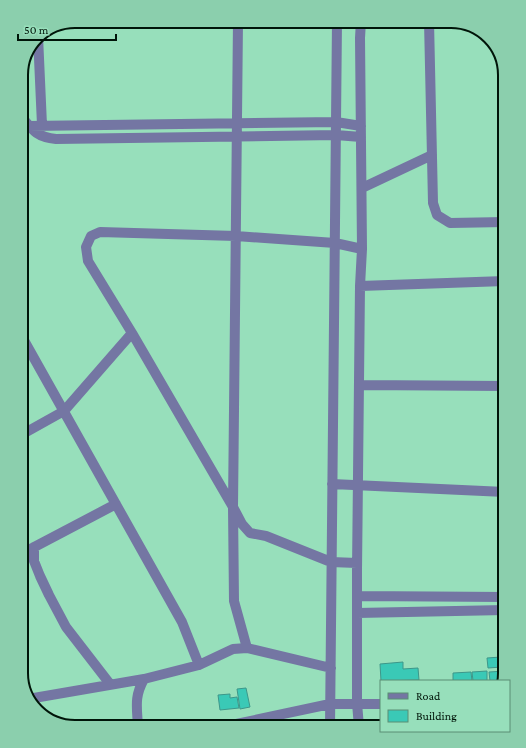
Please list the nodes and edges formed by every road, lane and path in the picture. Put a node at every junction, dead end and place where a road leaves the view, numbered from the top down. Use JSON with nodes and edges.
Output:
{"nodes":[{"id":1,"x":238,"y":28,"type":"edge"},
{"id":2,"x":337,"y":28,"type":"edge"},
{"id":3,"x":361,"y":28,"type":"edge"},
{"id":4,"x":429,"y":28,"type":"edge"},
{"id":5,"x":38,"y":46,"type":"edge"},
{"id":6,"x":336,"y":122,"type":"junction"},
{"id":7,"x":237,"y":123,"type":"junction"},
{"id":8,"x":42,"y":125,"type":"junction"},
{"id":9,"x":29,"y":126,"type":"joint"},
{"id":10,"x":361,"y":126,"type":"junction"},
{"id":11,"x":336,"y":135,"type":"junction"},
{"id":12,"x":237,"y":136,"type":"junction"},
{"id":13,"x":361,"y":137,"type":"junction"},
{"id":14,"x":432,"y":155,"type":"junction"},
{"id":15,"x":362,"y":188,"type":"junction"},
{"id":16,"x":498,"y":222,"type":"edge"},
{"id":17,"x":236,"y":236,"type":"junction"},
{"id":18,"x":335,"y":243,"type":"junction"},
{"id":19,"x":362,"y":249,"type":"junction"},
{"id":20,"x":498,"y":281,"type":"edge"},
{"id":21,"x":360,"y":286,"type":"junction"},
{"id":22,"x":132,"y":333,"type":"junction"},
{"id":23,"x":28,"y":347,"type":"edge"},
{"id":24,"x":360,"y":385,"type":"junction"},
{"id":25,"x":498,"y":386,"type":"edge"},
{"id":26,"x":64,"y":411,"type":"junction"},
{"id":27,"x":28,"y":431,"type":"edge"},
{"id":28,"x":332,"y":484,"type":"junction"},
{"id":29,"x":358,"y":486,"type":"junction"},
{"id":30,"x":498,"y":492,"type":"edge"},
{"id":31,"x":116,"y":504,"type":"junction"},
{"id":32,"x":233,"y":507,"type":"junction"},
{"id":33,"x":34,"y":547,"type":"junction"},
{"id":34,"x":28,"y":550,"type":"edge"},
{"id":35,"x":331,"y":562,"type":"junction"},
{"id":36,"x":357,"y":563,"type":"junction"},
{"id":37,"x":357,"y":596,"type":"junction"},
{"id":38,"x":498,"y":597,"type":"edge"},
{"id":39,"x":498,"y":610,"type":"edge"},
{"id":40,"x":357,"y":613,"type":"junction"},
{"id":41,"x":247,"y":648,"type":"junction"},
{"id":42,"x":199,"y":665,"type":"junction"},
{"id":43,"x":331,"y":668,"type":"junction"},
{"id":44,"x":144,"y":679,"type":"junction"},
{"id":45,"x":110,"y":684,"type":"junction"},
{"id":46,"x":35,"y":698,"type":"edge"},
{"id":47,"x":357,"y":703,"type":"junction"},
{"id":48,"x":330,"y":704,"type":"junction"},
{"id":49,"x":380,"y":704,"type":"edge"},
{"id":50,"x":137,"y":720,"type":"edge"},
{"id":51,"x":255,"y":720,"type":"edge"},
{"id":52,"x":330,"y":720,"type":"edge"},
{"id":53,"x":358,"y":720,"type":"edge"}],
"edges":[{"from":1,"to":7,"type":"street"},
{"from":2,"to":6,"type":"street"},
{"from":3,"to":10,"type":"street"},
{"from":4,"to":14,"type":"street"},
{"from":5,"to":8,"type":"street"},
{"from":6,"to":7,"type":"street"},
{"from":6,"to":10,"type":"street"},
{"from":6,"to":11,"type":"street"},
{"from":7,"to":8,"type":"street"},
{"from":7,"to":12,"type":"street"},
{"from":8,"to":9,"type":"street"},
{"from":9,"to":12,"type":"street"},
{"from":10,"to":13,"type":"street"},
{"from":11,"to":12,"type":"street"},
{"from":11,"to":13,"type":"street"},
{"from":11,"to":18,"type":"street"},
{"from":12,"to":17,"type":"street"},
{"from":13,"to":15,"type":"street"},
{"from":14,"to":15,"type":"street"},
{"from":14,"to":16,"type":"street"},
{"from":15,"to":19,"type":"street"},
{"from":17,"to":18,"type":"street"},
{"from":17,"to":22,"type":"street"},
{"from":17,"to":32,"type":"street"},
{"from":18,"to":19,"type":"street"},
{"from":18,"to":28,"type":"street"},
{"from":19,"to":21,"type":"street"},
{"from":20,"to":21,"type":"street"},
{"from":21,"to":24,"type":"street"},
{"from":22,"to":26,"type":"street"},
{"from":22,"to":32,"type":"street"},
{"from":23,"to":26,"type":"street"},
{"from":24,"to":25,"type":"street"},
{"from":24,"to":29,"type":"street"},
{"from":26,"to":27,"type":"street"},
{"from":26,"to":31,"type":"street"},
{"from":28,"to":29,"type":"street"},
{"from":28,"to":35,"type":"street"},
{"from":29,"to":30,"type":"street"},
{"from":29,"to":36,"type":"street"},
{"from":31,"to":33,"type":"street"},
{"from":31,"to":42,"type":"street"},
{"from":32,"to":35,"type":"street"},
{"from":32,"to":41,"type":"street"},
{"from":33,"to":34,"type":"street"},
{"from":33,"to":45,"type":"street"},
{"from":35,"to":36,"type":"street"},
{"from":35,"to":43,"type":"street"},
{"from":36,"to":37,"type":"street"},
{"from":37,"to":38,"type":"street"},
{"from":37,"to":40,"type":"street"},
{"from":39,"to":40,"type":"street"},
{"from":40,"to":47,"type":"street"},
{"from":41,"to":42,"type":"street"},
{"from":41,"to":43,"type":"street"},
{"from":42,"to":44,"type":"street"},
{"from":43,"to":48,"type":"street"},
{"from":44,"to":45,"type":"street"},
{"from":44,"to":50,"type":"street"},
{"from":45,"to":46,"type":"street"},
{"from":47,"to":48,"type":"street"},
{"from":47,"to":49,"type":"street"},
{"from":47,"to":53,"type":"street"},
{"from":48,"to":51,"type":"street"},
{"from":48,"to":52,"type":"street"}]}
